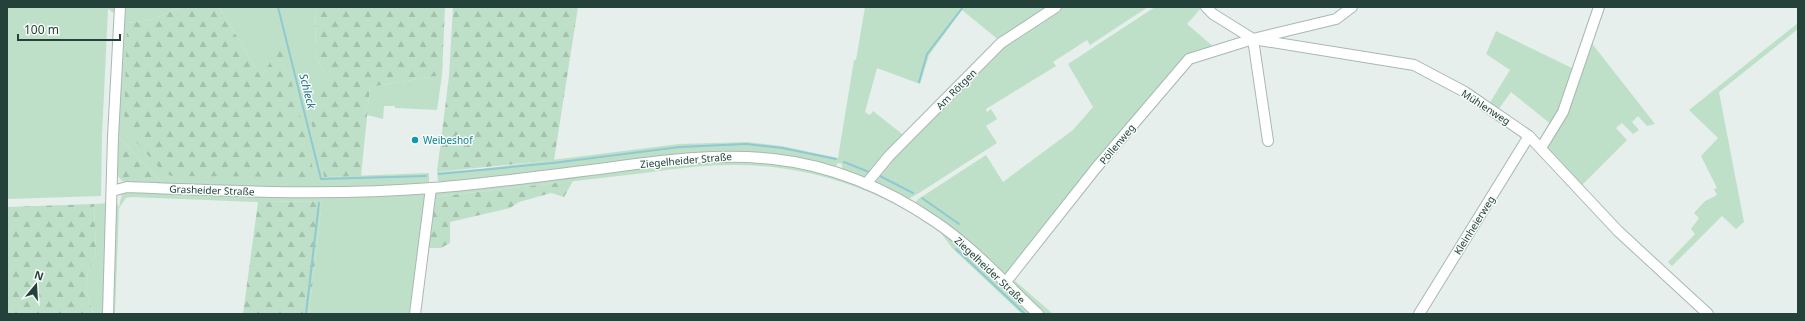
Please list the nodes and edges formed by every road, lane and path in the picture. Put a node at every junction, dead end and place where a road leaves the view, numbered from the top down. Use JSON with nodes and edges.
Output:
{"nodes":[{"id":1,"x":120,"y":7,"type":"edge"},
{"id":2,"x":1056,"y":7,"type":"edge"},
{"id":3,"x":1206,"y":7,"type":"edge"},
{"id":4,"x":1352,"y":7,"type":"edge"},
{"id":5,"x":1599,"y":7,"type":"edge"},
{"id":6,"x":1253,"y":39,"type":"junction"},
{"id":7,"x":1529,"y":136,"type":"junction"},
{"id":8,"x":1268,"y":141,"type":"dead end"},
{"id":9,"x":1541,"y":148,"type":"junction"},
{"id":10,"x":866,"y":184,"type":"junction"},
{"id":11,"x":431,"y":188,"type":"junction"},
{"id":12,"x":112,"y":191,"type":"junction"},
{"id":13,"x":316,"y":192,"type":"joint"},
{"id":14,"x":1005,"y":283,"type":"junction"},
{"id":15,"x":108,"y":314,"type":"edge"},
{"id":16,"x":415,"y":314,"type":"edge"},
{"id":17,"x":1038,"y":314,"type":"edge"},
{"id":18,"x":1419,"y":314,"type":"edge"},
{"id":19,"x":1708,"y":314,"type":"edge"}],
"edges":[{"from":1,"to":12,"type":"street"},
{"from":2,"to":10,"type":"street","name":"Am Rötgen"},
{"from":3,"to":6,"type":"street","name":"Mühlenweg"},
{"from":4,"to":6,"type":"street","name":"Pöllenweg"},
{"from":5,"to":9,"type":"street"},
{"from":6,"to":7,"type":"street","name":"Mühlenweg"},
{"from":6,"to":8,"type":"street"},
{"from":6,"to":14,"type":"street","name":"Pöllenweg"},
{"from":7,"to":9,"type":"street","name":"Mühlenweg"},
{"from":7,"to":18,"type":"street","name":"Kleinheierweg"},
{"from":9,"to":19,"type":"street","name":"Mühlenweg"},
{"from":10,"to":11,"type":"street","name":"Ziegelheider Straße"},
{"from":10,"to":14,"type":"street","name":"Ziegelheider Straße"},
{"from":11,"to":13,"type":"street","name":"Ziegelheider Straße"},
{"from":11,"to":16,"type":"street"},
{"from":12,"to":13,"type":"street","name":"Grasheider Straße"},
{"from":12,"to":15,"type":"street"},
{"from":14,"to":17,"type":"street","name":"Ziegelheider Straße"}]}
